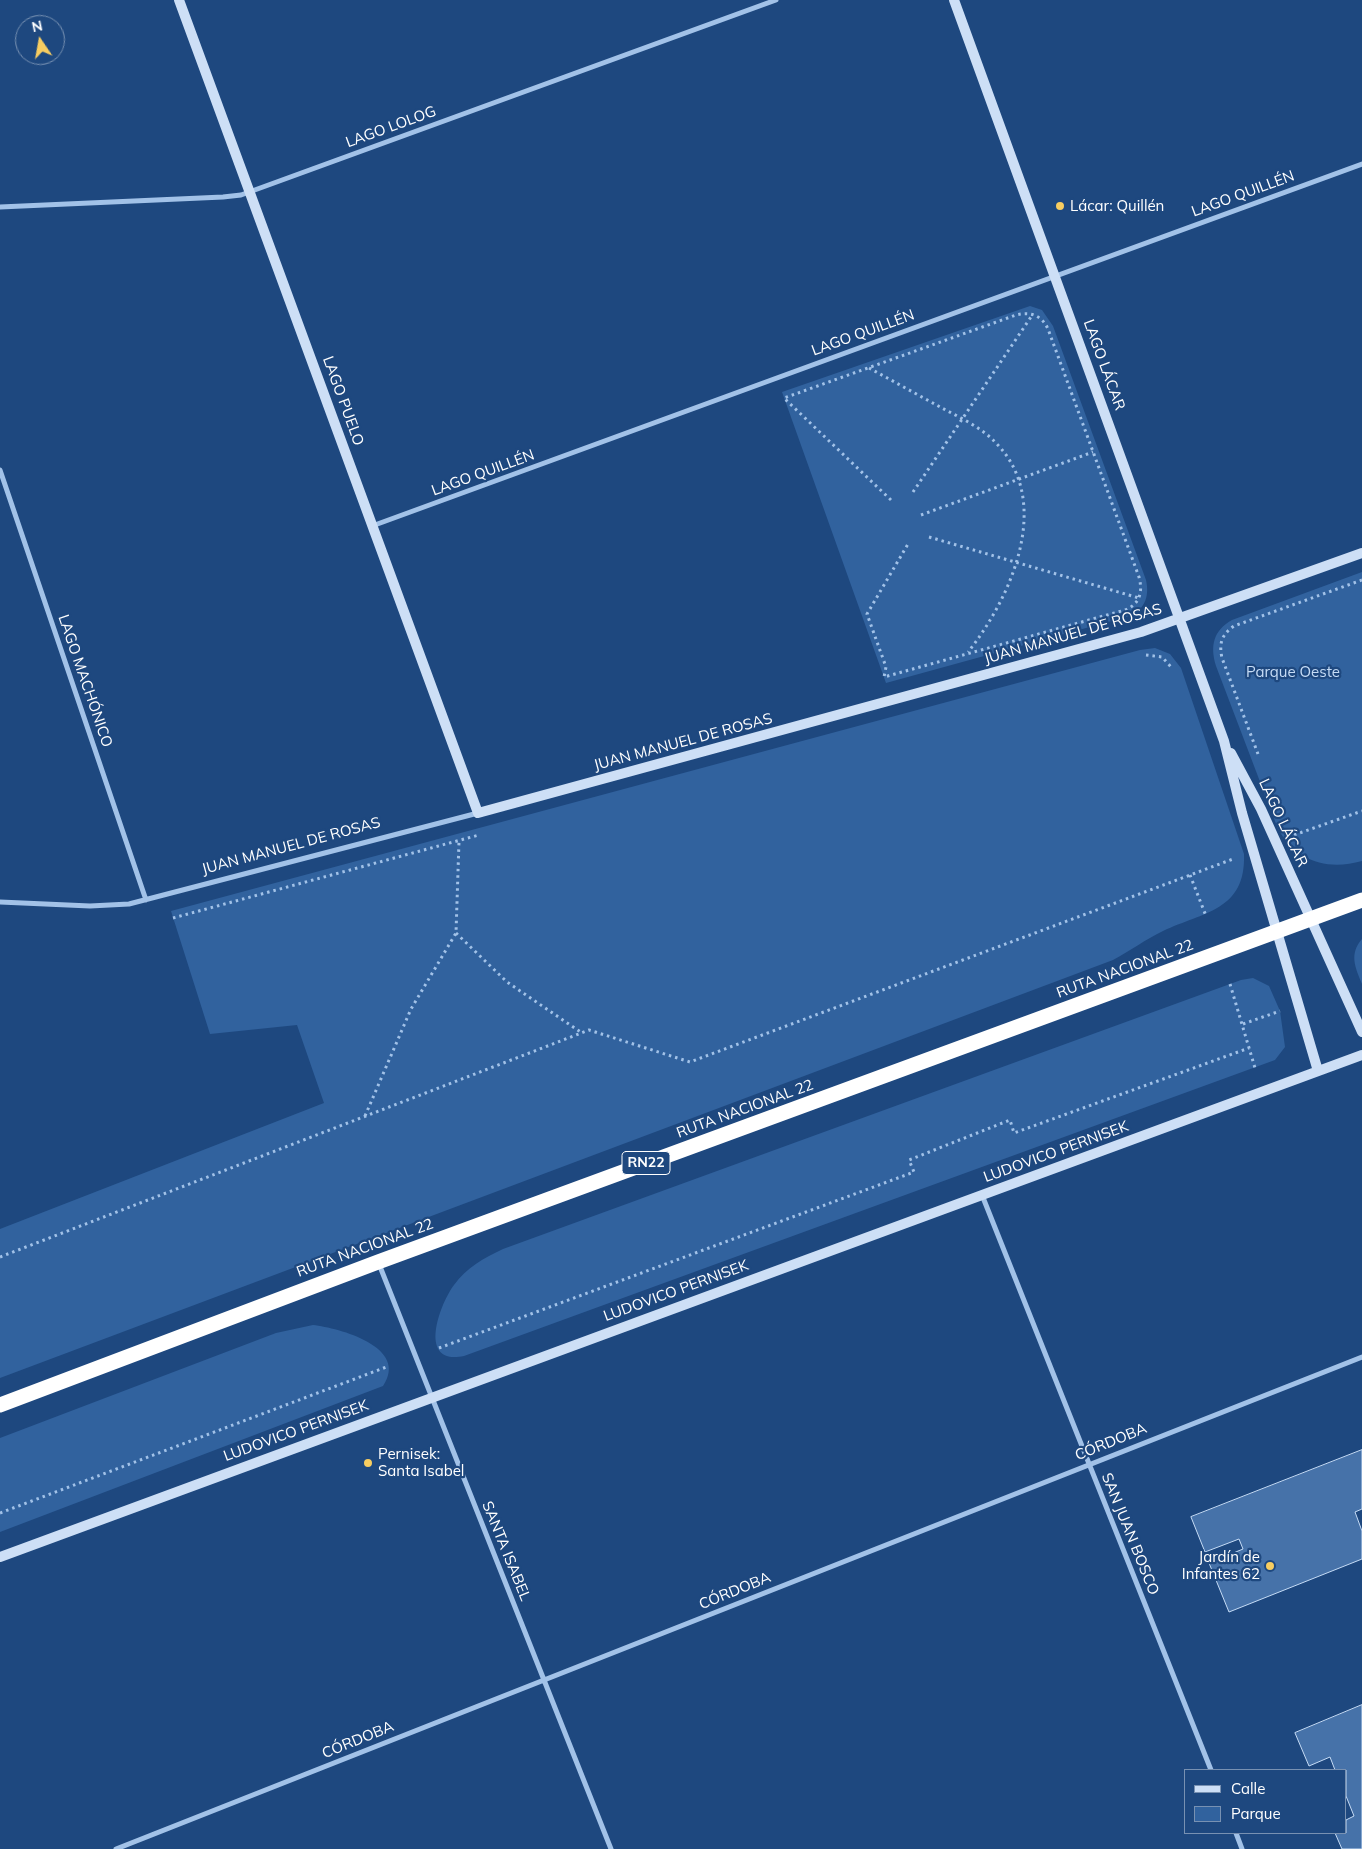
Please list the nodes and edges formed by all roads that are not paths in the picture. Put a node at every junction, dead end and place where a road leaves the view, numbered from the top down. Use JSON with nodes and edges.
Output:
{"nodes":[{"id":1,"x":179,"y":0,"type":"edge"},
{"id":2,"x":776,"y":0,"type":"edge"},
{"id":3,"x":954,"y":0,"type":"edge"},
{"id":4,"x":1362,"y":164,"type":"edge"},
{"id":5,"x":250,"y":192,"type":"junction"},
{"id":6,"x":0,"y":207,"type":"edge"},
{"id":7,"x":1056,"y":276,"type":"junction"},
{"id":8,"x":0,"y":470,"type":"edge"},
{"id":9,"x":372,"y":526,"type":"junction"},
{"id":10,"x":1362,"y":553,"type":"edge"},
{"id":11,"x":1181,"y":618,"type":"junction"},
{"id":12,"x":1224,"y":741,"type":"junction"},
{"id":13,"x":478,"y":813,"type":"junction"},
{"id":14,"x":146,"y":900,"type":"junction"},
{"id":15,"x":1362,"y":900,"type":"edge"},
{"id":16,"x":0,"y":902,"type":"edge"},
{"id":17,"x":1311,"y":919,"type":"junction"},
{"id":18,"x":1277,"y":932,"type":"junction"},
{"id":19,"x":1362,"y":1032,"type":"edge"},
{"id":20,"x":1362,"y":1055,"type":"edge"},
{"id":21,"x":1318,"y":1071,"type":"junction"},
{"id":22,"x":982,"y":1195,"type":"junction"},
{"id":23,"x":378,"y":1262,"type":"junction"},
{"id":24,"x":1362,"y":1356,"type":"edge"},
{"id":25,"x":431,"y":1397,"type":"junction"},
{"id":26,"x":0,"y":1405,"type":"edge"},
{"id":27,"x":1089,"y":1464,"type":"junction"},
{"id":28,"x":0,"y":1557,"type":"edge"},
{"id":29,"x":544,"y":1680,"type":"junction"},
{"id":30,"x":1211,"y":1769,"type":"edge"},
{"id":31,"x":1236,"y":1834,"type":"edge"},
{"id":32,"x":116,"y":1849,"type":"edge"},
{"id":33,"x":611,"y":1849,"type":"edge"},
{"id":34,"x":1242,"y":1849,"type":"edge"}],
"edges":[{"from":1,"to":5,"type":"main road","name":"LAGO PUELO"},
{"from":2,"to":5,"type":"street","name":"LAGO LOLOG"},
{"from":3,"to":7,"type":"main road","name":"LAGO LÁCAR"},
{"from":4,"to":7,"type":"street","name":"LAGO QUILLÉN"},
{"from":5,"to":6,"type":"street","name":"LAGO LOLOG"},
{"from":5,"to":9,"type":"main road","name":"LAGO PUELO"},
{"from":7,"to":9,"type":"street","name":"LAGO QUILLÉN"},
{"from":7,"to":11,"type":"main road","name":"LAGO LÁCAR"},
{"from":8,"to":14,"type":"street","name":"LAGO MACHÓNICO"},
{"from":9,"to":13,"type":"main road","name":"LAGO PUELO"},
{"from":10,"to":11,"type":"main road","name":"JUAN MANUEL DE ROSAS"},
{"from":11,"to":12,"type":"main road","name":"LAGO LÁCAR"},
{"from":11,"to":13,"type":"main road","name":"JUAN MANUEL DE ROSAS"},
{"from":12,"to":17,"type":"main road","name":"LAGO LÁCAR"},
{"from":12,"to":18,"type":"main road","name":"LAGO LÁCAR"},
{"from":13,"to":14,"type":"street","name":"JUAN MANUEL DE ROSAS"},
{"from":14,"to":16,"type":"street","name":"JUAN MANUEL DE ROSAS"},
{"from":15,"to":17,"type":"highway","name":"RUTA NACIONAL 22","number":"RN22"},
{"from":17,"to":18,"type":"highway","name":"RUTA NACIONAL 22","number":"RN22"},
{"from":17,"to":19,"type":"main road","name":"LAGO LÁCAR"},
{"from":18,"to":21,"type":"main road","name":"LAGO LÁCAR"},
{"from":18,"to":23,"type":"highway","name":"RUTA NACIONAL 22","number":"RN22"},
{"from":20,"to":21,"type":"main road","name":"LUDOVICO PERNISEK"},
{"from":21,"to":22,"type":"main road","name":"LUDOVICO PERNISEK"},
{"from":22,"to":25,"type":"main road","name":"LUDOVICO PERNISEK"},
{"from":22,"to":27,"type":"street","name":"SAN JUAN BOSCO"},
{"from":23,"to":25,"type":"street","name":"SANTA ISABEL"},
{"from":23,"to":26,"type":"highway","name":"RUTA NACIONAL 22","number":"RN22"},
{"from":24,"to":27,"type":"street","name":"CÓRDOBA"},
{"from":25,"to":28,"type":"main road","name":"LUDOVICO PERNISEK"},
{"from":25,"to":29,"type":"street","name":"SANTA ISABEL"},
{"from":27,"to":29,"type":"street","name":"CÓRDOBA"},
{"from":27,"to":30,"type":"street","name":"SAN JUAN BOSCO"},
{"from":29,"to":32,"type":"street","name":"CÓRDOBA"},
{"from":29,"to":33,"type":"street","name":"SANTA ISABEL"},
{"from":31,"to":34,"type":"street"}]}
